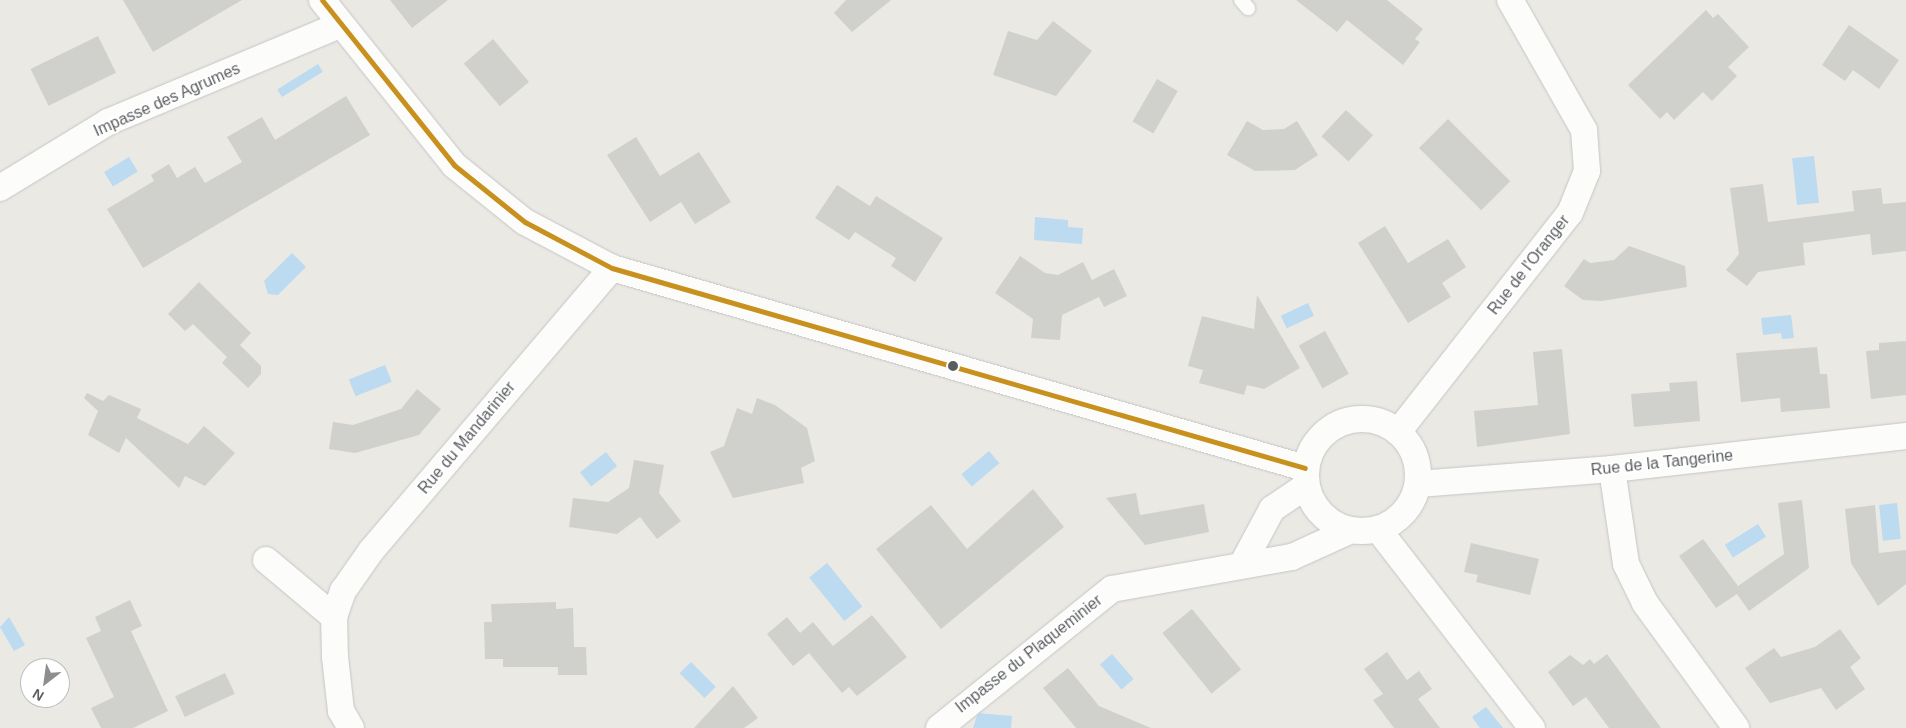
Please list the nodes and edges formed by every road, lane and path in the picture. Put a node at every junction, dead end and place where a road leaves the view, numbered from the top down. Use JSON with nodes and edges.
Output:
{"nodes":[{"id":1,"x":322,"y":0,"type":"edge"},
{"id":2,"x":1510,"y":0,"type":"edge"},
{"id":3,"x":340,"y":25,"type":"junction"},
{"id":4,"x":0,"y":188,"type":"edge"},
{"id":5,"x":612,"y":268,"type":"junction"},
{"id":6,"x":1398,"y":432,"type":"junction"},
{"id":7,"x":1906,"y":436,"type":"edge"},
{"id":8,"x":1612,"y":469,"type":"junction"},
{"id":9,"x":1306,"y":477,"type":"junction"},
{"id":10,"x":1418,"y":484,"type":"junction"},
{"id":11,"x":1349,"y":530,"type":"junction"},
{"id":12,"x":1378,"y":530,"type":"junction"},
{"id":13,"x":266,"y":560,"type":"dead end"},
{"id":14,"x":1242,"y":565,"type":"junction"},
{"id":15,"x":334,"y":617,"type":"junction"},
{"id":16,"x":351,"y":728,"type":"edge"},
{"id":17,"x":939,"y":728,"type":"edge"},
{"id":18,"x":1532,"y":728,"type":"edge"},
{"id":19,"x":1736,"y":728,"type":"edge"}],
"edges":[{"from":1,"to":3,"type":"street"},
{"from":2,"to":6,"type":"street","name":"Rue de l'Oranger"},
{"from":3,"to":4,"type":"street","name":"Impasse des Agrumes"},
{"from":3,"to":5,"type":"street"},
{"from":5,"to":9,"type":"street"},
{"from":5,"to":15,"type":"street","name":"Rue du Mandarinier"},
{"from":6,"to":9,"type":"street"},
{"from":6,"to":10,"type":"street"},
{"from":7,"to":8,"type":"street","name":"Rue de la Tangerine"},
{"from":8,"to":10,"type":"street","name":"Rue de la Tangerine"},
{"from":8,"to":19,"type":"street"},
{"from":9,"to":11,"type":"street"},
{"from":9,"to":14,"type":"street"},
{"from":10,"to":12,"type":"street"},
{"from":11,"to":12,"type":"street"},
{"from":11,"to":14,"type":"street","name":"Impasse du Plaqueminier"},
{"from":12,"to":18,"type":"street"},
{"from":13,"to":15,"type":"street"},
{"from":14,"to":17,"type":"street","name":"Impasse du Plaqueminier"},
{"from":15,"to":16,"type":"street","name":"Rue du Mandarinier"}]}
